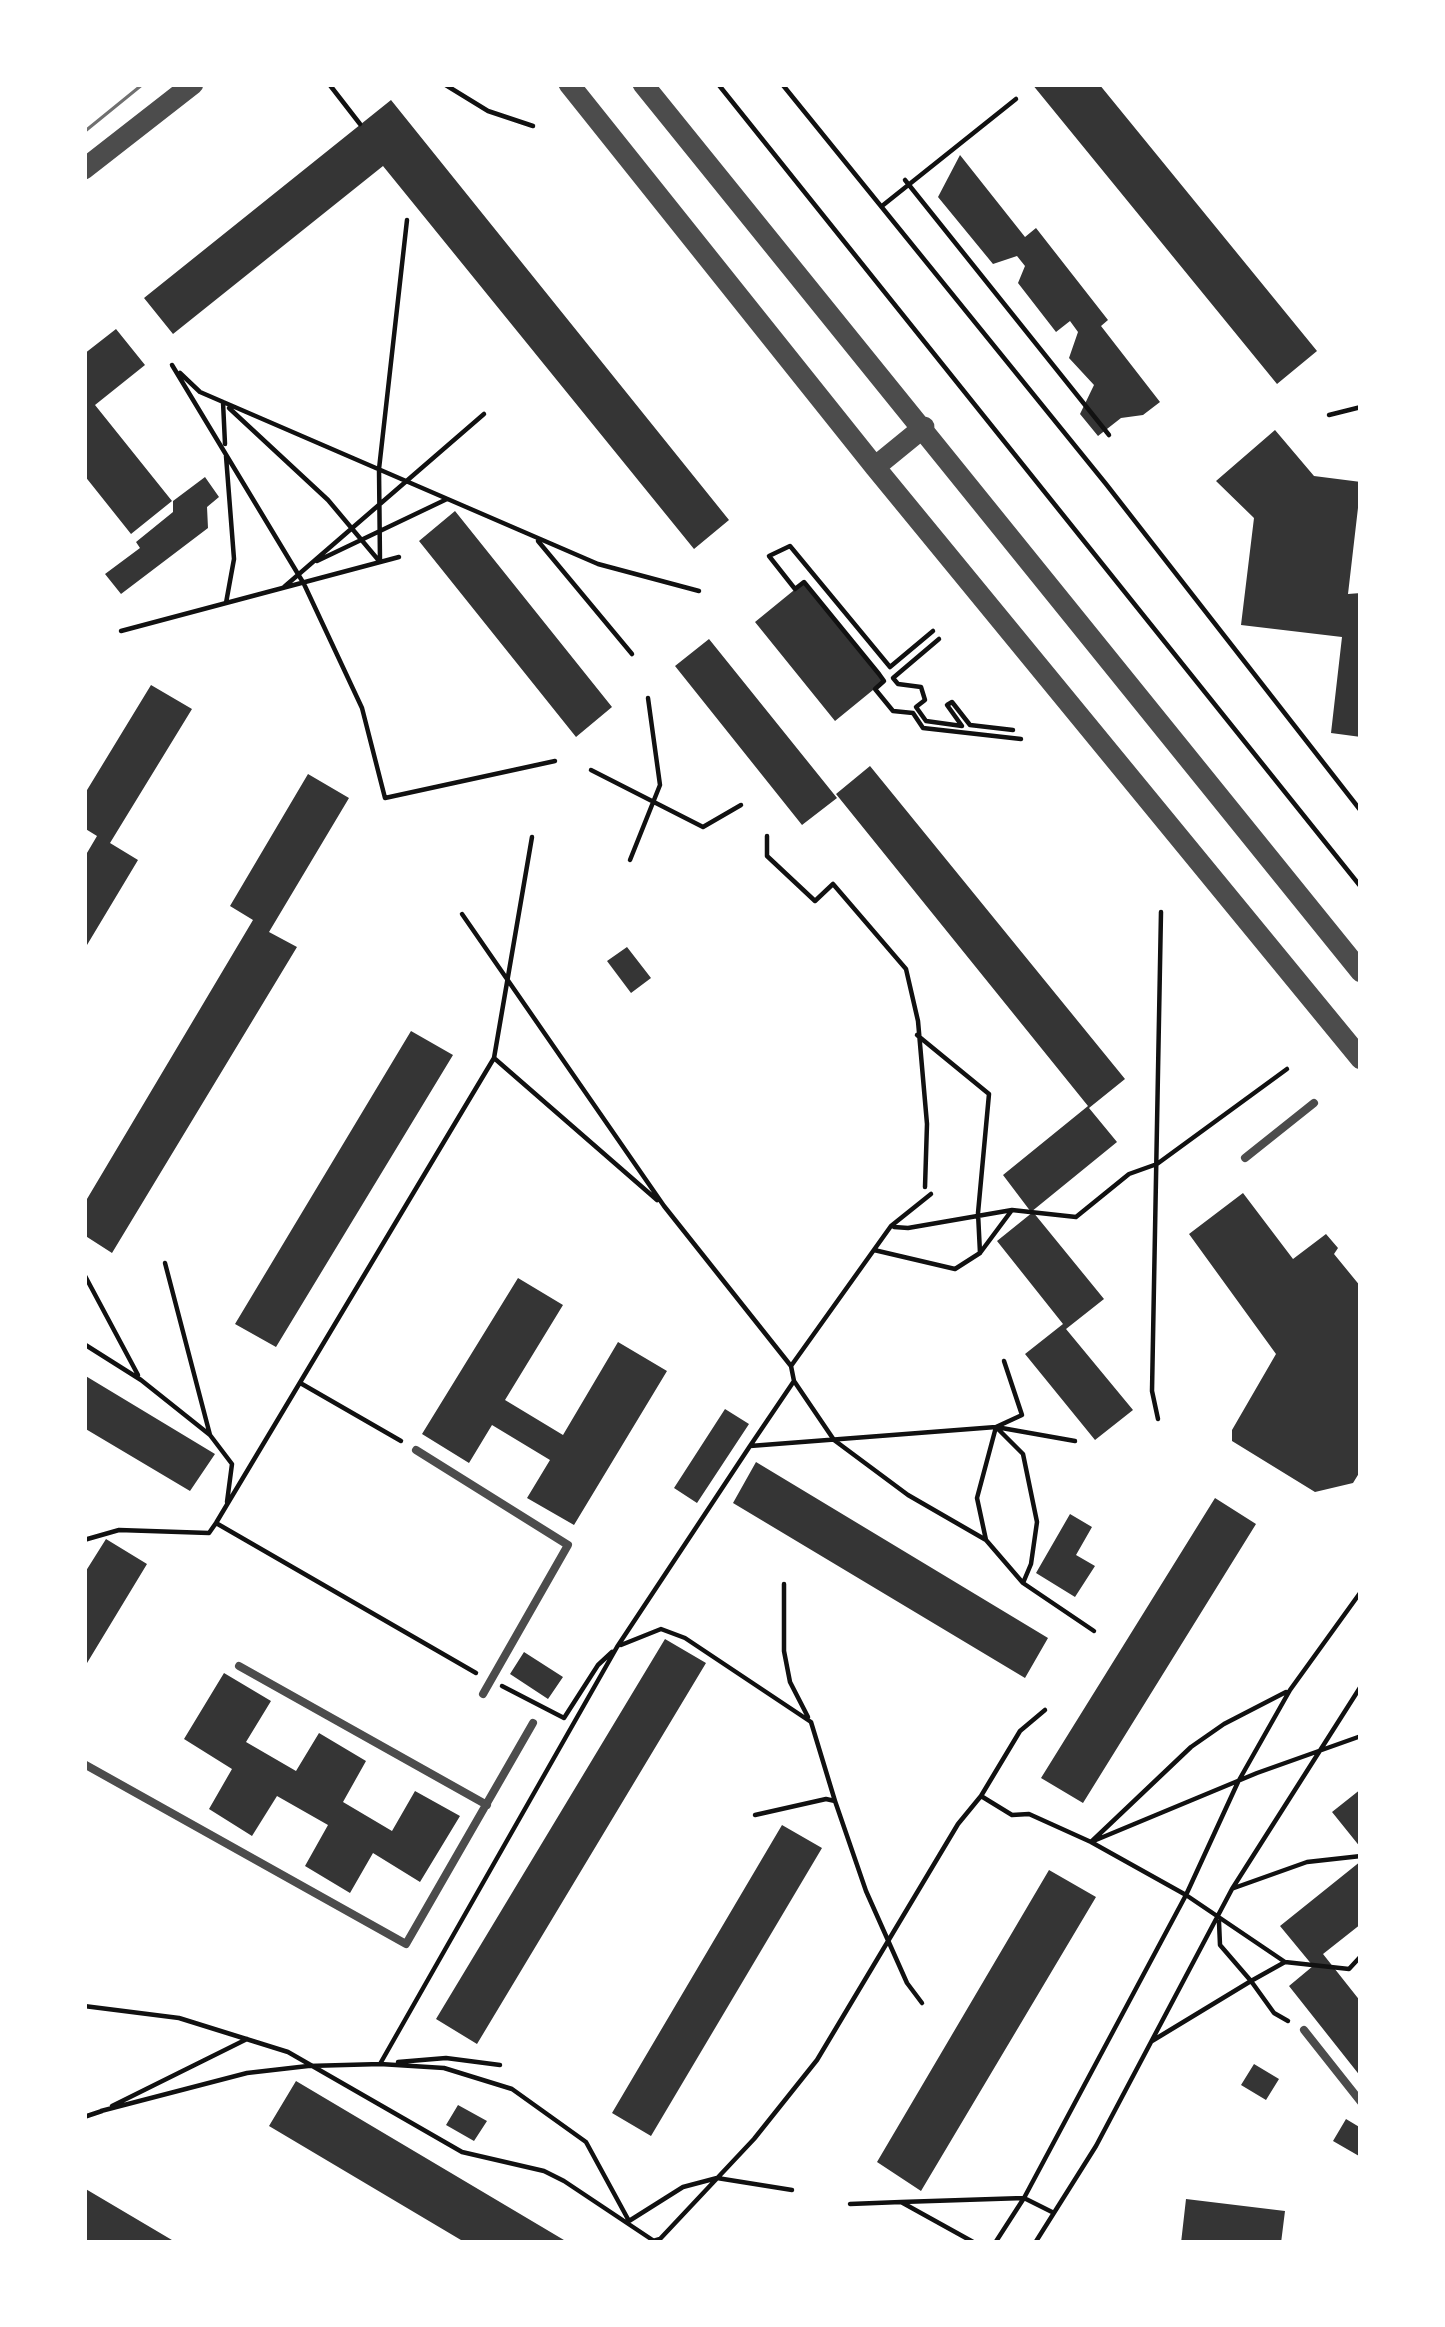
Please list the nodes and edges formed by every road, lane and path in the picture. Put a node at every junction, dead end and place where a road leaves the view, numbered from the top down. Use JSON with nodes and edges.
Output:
{"nodes":[{"id":1,"x":193,"y":84,"type":"edge"},
{"id":2,"x":331,"y":84,"type":"edge"},
{"id":3,"x":444,"y":84,"type":"edge"},
{"id":4,"x":569,"y":84,"type":"edge"},
{"id":5,"x":643,"y":84,"type":"edge"},
{"id":6,"x":718,"y":84,"type":"edge"},
{"id":7,"x":795,"y":84,"type":"edge"},
{"id":8,"x":785,"y":87,"type":"edge"},
{"id":9,"x":1016,"y":99,"type":"dead end"},
{"id":10,"x":360,"y":124,"type":"dead end"},
{"id":11,"x":533,"y":126,"type":"dead end"},
{"id":12,"x":84,"y":169,"type":"edge"},
{"id":13,"x":906,"y":183,"type":"junction"},
{"id":14,"x":882,"y":206,"type":"junction"},
{"id":15,"x":406,"y":220,"type":"dead end"},
{"id":16,"x":223,"y":402,"type":"junction"},
{"id":17,"x":1361,"y":407,"type":"edge"},
{"id":18,"x":484,"y":414,"type":"dead end"},
{"id":19,"x":1329,"y":415,"type":"dead end"},
{"id":20,"x":924,"y":427,"type":"junction"},
{"id":21,"x":1109,"y":435,"type":"dead end"},
{"id":22,"x":225,"y":450,"type":"junction"},
{"id":23,"x":875,"y":467,"type":"junction"},
{"id":24,"x":379,"y":470,"type":"junction"},
{"id":25,"x":406,"y":482,"type":"junction"},
{"id":26,"x":447,"y":499,"type":"junction"},
{"id":27,"x":376,"y":507,"type":"junction"},
{"id":28,"x":352,"y":528,"type":"junction"},
{"id":29,"x":377,"y":532,"type":"junction"},
{"id":30,"x":535,"y":536,"type":"junction"},
{"id":31,"x":359,"y":540,"type":"junction"},
{"id":32,"x":399,"y":556,"type":"dead end"},
{"id":33,"x":380,"y":562,"type":"junction"},
{"id":34,"x":311,"y":563,"type":"junction"},
{"id":35,"x":298,"y":574,"type":"junction"},
{"id":36,"x":304,"y":584,"type":"junction"},
{"id":37,"x":284,"y":587,"type":"junction"},
{"id":38,"x":699,"y":591,"type":"dead end"},
{"id":39,"x":226,"y":603,"type":"junction"},
{"id":40,"x":121,"y":631,"type":"dead end"},
{"id":41,"x":933,"y":631,"type":"dead end"},
{"id":42,"x":939,"y":639,"type":"dead end"},
{"id":43,"x":632,"y":654,"type":"dead end"},
{"id":44,"x":648,"y":698,"type":"dead end"},
{"id":45,"x":1013,"y":730,"type":"dead end"},
{"id":46,"x":1021,"y":739,"type":"dead end"},
{"id":47,"x":555,"y":761,"type":"dead end"},
{"id":48,"x":591,"y":770,"type":"dead end"},
{"id":49,"x":652,"y":802,"type":"junction"},
{"id":50,"x":741,"y":805,"type":"dead end"},
{"id":51,"x":1361,"y":811,"type":"edge"},
{"id":52,"x":767,"y":836,"type":"dead end"},
{"id":53,"x":532,"y":837,"type":"dead end"},
{"id":54,"x":629,"y":860,"type":"dead end"},
{"id":55,"x":1361,"y":887,"type":"edge"},
{"id":56,"x":1161,"y":912,"type":"dead end"},
{"id":57,"x":462,"y":914,"type":"dead end"},
{"id":58,"x":1361,"y":972,"type":"edge"},
{"id":59,"x":508,"y":980,"type":"junction"},
{"id":60,"x":917,"y":1035,"type":"junction"},
{"id":61,"x":494,"y":1058,"type":"junction"},
{"id":62,"x":1361,"y":1059,"type":"edge"},
{"id":63,"x":1287,"y":1069,"type":"dead end"},
{"id":64,"x":1314,"y":1103,"type":"dead end"},
{"id":65,"x":1246,"y":1158,"type":"dead end"},
{"id":66,"x":1157,"y":1164,"type":"junction"},
{"id":67,"x":925,"y":1187,"type":"dead end"},
{"id":68,"x":931,"y":1193,"type":"dead end"},
{"id":69,"x":664,"y":1206,"type":"junction"},
{"id":70,"x":1012,"y":1210,"type":"junction"},
{"id":71,"x":978,"y":1213,"type":"junction"},
{"id":72,"x":891,"y":1226,"type":"junction"},
{"id":73,"x":874,"y":1250,"type":"junction"},
{"id":74,"x":980,"y":1253,"type":"junction"},
{"id":75,"x":165,"y":1263,"type":"dead end"},
{"id":76,"x":84,"y":1274,"type":"edge"},
{"id":77,"x":84,"y":1344,"type":"edge"},
{"id":78,"x":1004,"y":1360,"type":"dead end"},
{"id":79,"x":791,"y":1366,"type":"junction"},
{"id":80,"x":141,"y":1380,"type":"junction"},
{"id":81,"x":794,"y":1382,"type":"junction"},
{"id":82,"x":302,"y":1384,"type":"junction"},
{"id":83,"x":1158,"y":1419,"type":"dead end"},
{"id":84,"x":996,"y":1427,"type":"junction"},
{"id":85,"x":210,"y":1435,"type":"junction"},
{"id":86,"x":834,"y":1440,"type":"junction"},
{"id":87,"x":1075,"y":1442,"type":"dead end"},
{"id":88,"x":750,"y":1446,"type":"junction"},
{"id":89,"x":416,"y":1450,"type":"joint"},
{"id":90,"x":227,"y":1506,"type":"junction"},
{"id":91,"x":216,"y":1522,"type":"junction"},
{"id":92,"x":84,"y":1540,"type":"edge"},
{"id":93,"x":986,"y":1540,"type":"junction"},
{"id":94,"x":1023,"y":1583,"type":"junction"},
{"id":95,"x":784,"y":1584,"type":"dead end"},
{"id":96,"x":1360,"y":1593,"type":"edge"},
{"id":97,"x":1094,"y":1631,"type":"dead end"},
{"id":98,"x":617,"y":1647,"type":"junction"},
{"id":99,"x":239,"y":1666,"type":"dead end"},
{"id":100,"x":491,"y":1680,"type":"junction"},
{"id":101,"x":1361,"y":1686,"type":"edge"},
{"id":102,"x":1290,"y":1690,"type":"junction"},
{"id":103,"x":483,"y":1694,"type":"dead end"},
{"id":104,"x":1046,"y":1710,"type":"dead end"},
{"id":105,"x":811,"y":1723,"type":"junction"},
{"id":106,"x":533,"y":1724,"type":"dead end"},
{"id":107,"x":1361,"y":1736,"type":"edge"},
{"id":108,"x":1318,"y":1751,"type":"junction"},
{"id":109,"x":84,"y":1764,"type":"edge"},
{"id":110,"x":1238,"y":1782,"type":"junction"},
{"id":111,"x":981,"y":1796,"type":"junction"},
{"id":112,"x":835,"y":1801,"type":"junction"},
{"id":113,"x":487,"y":1805,"type":"junction"},
{"id":114,"x":755,"y":1815,"type":"dead end"},
{"id":115,"x":1090,"y":1842,"type":"junction"},
{"id":116,"x":1361,"y":1856,"type":"edge"},
{"id":117,"x":1232,"y":1888,"type":"junction"},
{"id":118,"x":1186,"y":1895,"type":"junction"},
{"id":119,"x":1219,"y":1916,"type":"junction"},
{"id":120,"x":887,"y":1939,"type":"junction"},
{"id":121,"x":1361,"y":1956,"type":"edge"},
{"id":122,"x":1285,"y":1962,"type":"junction"},
{"id":123,"x":1251,"y":1981,"type":"junction"},
{"id":124,"x":922,"y":2003,"type":"dead end"},
{"id":125,"x":84,"y":2006,"type":"edge"},
{"id":126,"x":1304,"y":2030,"type":"joint"},
{"id":127,"x":247,"y":2039,"type":"junction"},
{"id":128,"x":1151,"y":2041,"type":"junction"},
{"id":129,"x":380,"y":2064,"type":"junction"},
{"id":130,"x":500,"y":2065,"type":"dead end"},
{"id":131,"x":308,"y":2066,"type":"junction"},
{"id":132,"x":1361,"y":2102,"type":"edge"},
{"id":133,"x":101,"y":2111,"type":"junction"},
{"id":134,"x":84,"y":2117,"type":"edge"},
{"id":135,"x":717,"y":2178,"type":"junction"},
{"id":136,"x":792,"y":2191,"type":"dead end"},
{"id":137,"x":1024,"y":2198,"type":"junction"},
{"id":138,"x":901,"y":2202,"type":"junction"},
{"id":139,"x":850,"y":2204,"type":"dead end"},
{"id":140,"x":1052,"y":2212,"type":"junction"},
{"id":141,"x":629,"y":2221,"type":"junction"},
{"id":142,"x":655,"y":2242,"type":"edge"},
{"id":143,"x":975,"y":2243,"type":"edge"},
{"id":144,"x":995,"y":2243,"type":"edge"},
{"id":145,"x":1035,"y":2243,"type":"edge"}],
"edges":[{"from":1,"to":12,"type":"street"},
{"from":2,"to":10,"type":"path"},
{"from":3,"to":11,"type":"path"},
{"from":4,"to":23,"type":"street"},
{"from":5,"to":20,"type":"street"},
{"from":6,"to":55,"type":"path"},
{"from":7,"to":8,"type":"path"},
{"from":8,"to":14,"type":"path"},
{"from":9,"to":13,"type":"path"},
{"from":13,"to":14,"type":"path"},
{"from":13,"to":21,"type":"path"},
{"from":14,"to":51,"type":"path"},
{"from":15,"to":24,"type":"path"},
{"from":16,"to":22,"type":"path"},
{"from":16,"to":22,"type":"path"},
{"from":16,"to":24,"type":"path"},
{"from":16,"to":28,"type":"path"},
{"from":17,"to":19,"type":"path"},
{"from":18,"to":25,"type":"path"},
{"from":20,"to":23,"type":"street"},
{"from":20,"to":58,"type":"street"},
{"from":22,"to":35,"type":"path"},
{"from":22,"to":39,"type":"path"},
{"from":23,"to":62,"type":"street"},
{"from":24,"to":25,"type":"path"},
{"from":24,"to":27,"type":"path"},
{"from":25,"to":26,"type":"path"},
{"from":25,"to":27,"type":"path"},
{"from":26,"to":29,"type":"path"},
{"from":26,"to":30,"type":"path"},
{"from":27,"to":28,"type":"path"},
{"from":27,"to":29,"type":"path"},
{"from":28,"to":31,"type":"path"},
{"from":28,"to":34,"type":"path"},
{"from":29,"to":31,"type":"path"},
{"from":29,"to":33,"type":"path"},
{"from":30,"to":38,"type":"path"},
{"from":30,"to":43,"type":"path"},
{"from":31,"to":33,"type":"path"},
{"from":31,"to":34,"type":"path"},
{"from":32,"to":33,"type":"path"},
{"from":33,"to":36,"type":"path"},
{"from":34,"to":35,"type":"path"},
{"from":35,"to":36,"type":"path"},
{"from":35,"to":37,"type":"path"},
{"from":36,"to":37,"type":"path"},
{"from":36,"to":47,"type":"path"},
{"from":37,"to":39,"type":"path"},
{"from":39,"to":40,"type":"path"},
{"from":41,"to":46,"type":"path"},
{"from":42,"to":45,"type":"path"},
{"from":44,"to":49,"type":"path"},
{"from":48,"to":49,"type":"path"},
{"from":49,"to":50,"type":"path"},
{"from":49,"to":54,"type":"path"},
{"from":52,"to":60,"type":"path"},
{"from":53,"to":59,"type":"path"},
{"from":56,"to":66,"type":"path"},
{"from":57,"to":59,"type":"path"},
{"from":59,"to":61,"type":"path"},
{"from":59,"to":69,"type":"path"},
{"from":60,"to":67,"type":"path"},
{"from":60,"to":71,"type":"path"},
{"from":61,"to":69,"type":"path"},
{"from":61,"to":82,"type":"path"},
{"from":63,"to":66,"type":"path"},
{"from":64,"to":65,"type":"lane"},
{"from":66,"to":70,"type":"path"},
{"from":66,"to":83,"type":"path"},
{"from":68,"to":72,"type":"path"},
{"from":69,"to":79,"type":"path"},
{"from":70,"to":71,"type":"path"},
{"from":70,"to":74,"type":"path"},
{"from":71,"to":72,"type":"path"},
{"from":71,"to":74,"type":"path"},
{"from":72,"to":73,"type":"path"},
{"from":73,"to":74,"type":"path"},
{"from":73,"to":79,"type":"path"},
{"from":75,"to":85,"type":"path"},
{"from":76,"to":80,"type":"path"},
{"from":77,"to":80,"type":"path"},
{"from":78,"to":84,"type":"path"},
{"from":79,"to":81,"type":"path"},
{"from":80,"to":85,"type":"path"},
{"from":81,"to":86,"type":"path"},
{"from":81,"to":88,"type":"path"},
{"from":82,"to":89,"type":"path"},
{"from":82,"to":90,"type":"path"},
{"from":84,"to":86,"type":"path"},
{"from":84,"to":87,"type":"path"},
{"from":84,"to":93,"type":"path"},
{"from":84,"to":94,"type":"path"},
{"from":85,"to":90,"type":"path"},
{"from":86,"to":88,"type":"path"},
{"from":86,"to":93,"type":"path"},
{"from":88,"to":98,"type":"path"},
{"from":89,"to":100,"type":"lane"},
{"from":90,"to":91,"type":"path"},
{"from":91,"to":92,"type":"path"},
{"from":91,"to":100,"type":"path"},
{"from":93,"to":94,"type":"path"},
{"from":94,"to":97,"type":"path"},
{"from":95,"to":105,"type":"path"},
{"from":96,"to":102,"type":"path"},
{"from":98,"to":100,"type":"path"},
{"from":98,"to":105,"type":"path"},
{"from":98,"to":129,"type":"path"},
{"from":99,"to":113,"type":"lane"},
{"from":100,"to":103,"type":"lane"},
{"from":101,"to":108,"type":"path"},
{"from":102,"to":110,"type":"path"},
{"from":102,"to":115,"type":"path"},
{"from":104,"to":111,"type":"path"},
{"from":105,"to":112,"type":"path"},
{"from":106,"to":113,"type":"lane"},
{"from":107,"to":108,"type":"path"},
{"from":108,"to":110,"type":"path"},
{"from":108,"to":117,"type":"path"},
{"from":109,"to":113,"type":"lane"},
{"from":110,"to":115,"type":"path"},
{"from":110,"to":118,"type":"path"},
{"from":111,"to":115,"type":"path"},
{"from":111,"to":120,"type":"path"},
{"from":112,"to":114,"type":"path"},
{"from":112,"to":120,"type":"path"},
{"from":115,"to":118,"type":"path"},
{"from":116,"to":117,"type":"path"},
{"from":117,"to":119,"type":"path"},
{"from":118,"to":119,"type":"path"},
{"from":118,"to":137,"type":"path"},
{"from":119,"to":122,"type":"path"},
{"from":119,"to":123,"type":"path"},
{"from":119,"to":128,"type":"path"},
{"from":120,"to":124,"type":"path"},
{"from":120,"to":135,"type":"path"},
{"from":121,"to":122,"type":"path"},
{"from":122,"to":123,"type":"path"},
{"from":123,"to":126,"type":"path"},
{"from":123,"to":128,"type":"path"},
{"from":125,"to":127,"type":"path"},
{"from":126,"to":132,"type":"lane"},
{"from":127,"to":131,"type":"path"},
{"from":127,"to":133,"type":"path"},
{"from":128,"to":140,"type":"path"},
{"from":129,"to":130,"type":"path"},
{"from":129,"to":131,"type":"path"},
{"from":129,"to":141,"type":"path"},
{"from":131,"to":133,"type":"path"},
{"from":131,"to":141,"type":"path"},
{"from":133,"to":134,"type":"path"},
{"from":135,"to":136,"type":"path"},
{"from":135,"to":141,"type":"path"},
{"from":135,"to":142,"type":"path"},
{"from":137,"to":138,"type":"path"},
{"from":137,"to":140,"type":"path"},
{"from":137,"to":144,"type":"path"},
{"from":138,"to":139,"type":"path"},
{"from":138,"to":143,"type":"path"},
{"from":140,"to":145,"type":"path"},
{"from":141,"to":142,"type":"path"}]}
